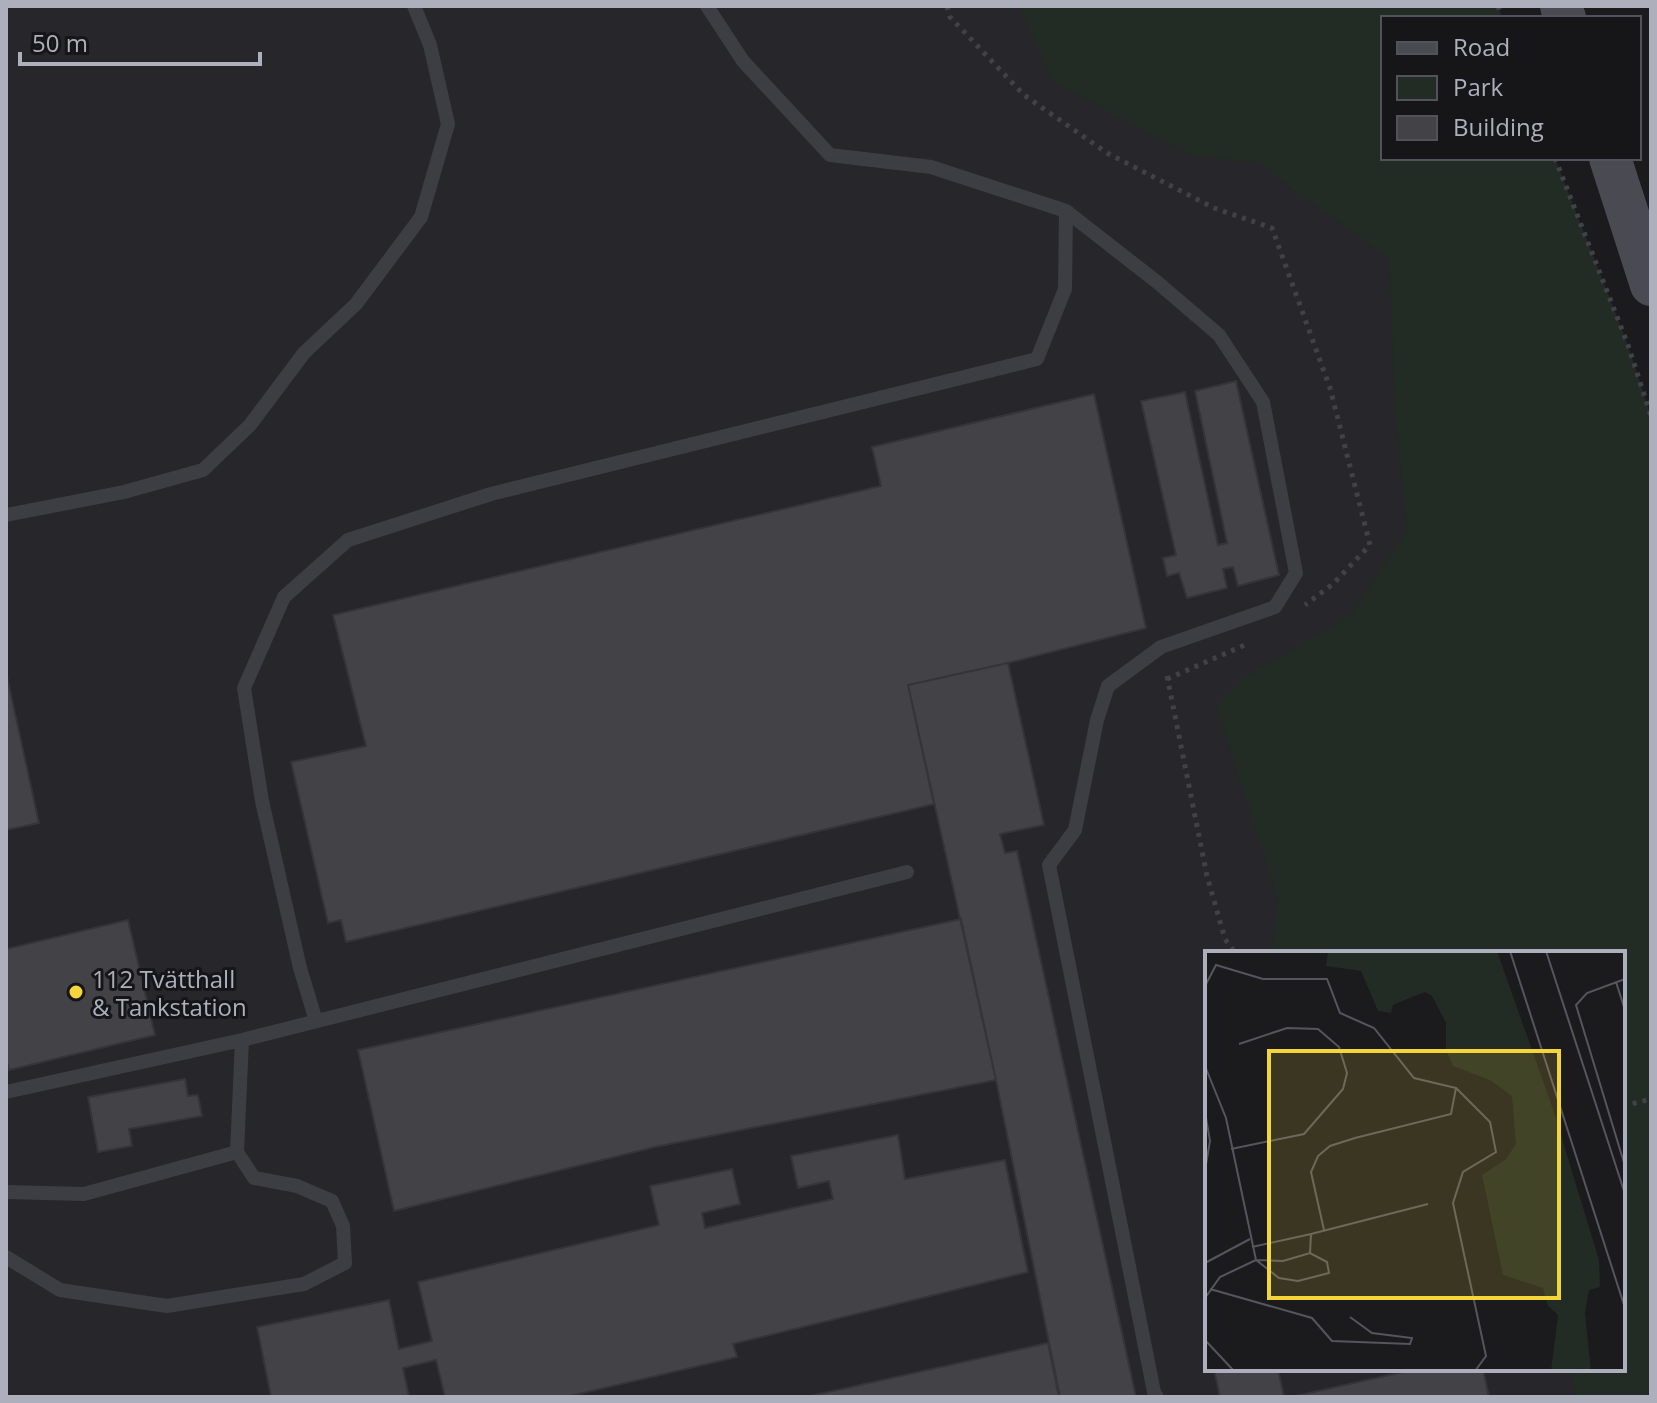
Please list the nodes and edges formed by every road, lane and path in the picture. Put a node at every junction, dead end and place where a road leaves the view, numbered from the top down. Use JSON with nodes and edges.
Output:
{"nodes":[{"id":1,"x":414,"y":6,"type":"edge"},
{"id":2,"x":707,"y":6,"type":"edge"},
{"id":3,"x":947,"y":6,"type":"edge"},
{"id":4,"x":1556,"y":160,"type":"edge"},
{"id":5,"x":1611,"y":160,"type":"edge"},
{"id":6,"x":1066,"y":211,"type":"junction"},
{"id":7,"x":1272,"y":228,"type":"dead end"},
{"id":8,"x":1651,"y":285,"type":"edge"},
{"id":9,"x":1651,"y":416,"type":"edge"},
{"id":10,"x":6,"y":515,"type":"edge"},
{"id":11,"x":1161,"y":647,"type":"junction"},
{"id":12,"x":907,"y":872,"type":"dead end"},
{"id":13,"x":1234,"y":951,"type":"edge"},
{"id":14,"x":316,"y":1021,"type":"junction"},
{"id":15,"x":242,"y":1040,"type":"junction"},
{"id":16,"x":6,"y":1092,"type":"edge"},
{"id":17,"x":1651,"y":1099,"type":"edge"},
{"id":18,"x":1625,"y":1106,"type":"edge"},
{"id":19,"x":237,"y":1152,"type":"junction"},
{"id":20,"x":6,"y":1192,"type":"edge"},
{"id":21,"x":6,"y":1257,"type":"edge"},
{"id":22,"x":1157,"y":1397,"type":"edge"}],
"edges":[{"from":1,"to":10,"type":"lane"},
{"from":2,"to":6,"type":"lane"},
{"from":3,"to":7,"type":"path"},
{"from":4,"to":9,"type":"path"},
{"from":5,"to":8,"type":"main road"},
{"from":6,"to":11,"type":"lane"},
{"from":6,"to":14,"type":"lane"},
{"from":11,"to":13,"type":"path"},
{"from":11,"to":22,"type":"lane"},
{"from":12,"to":14,"type":"lane"},
{"from":14,"to":15,"type":"lane"},
{"from":15,"to":16,"type":"lane"},
{"from":15,"to":19,"type":"lane"},
{"from":17,"to":18,"type":"path"},
{"from":19,"to":20,"type":"lane"},
{"from":19,"to":21,"type":"lane"}]}
